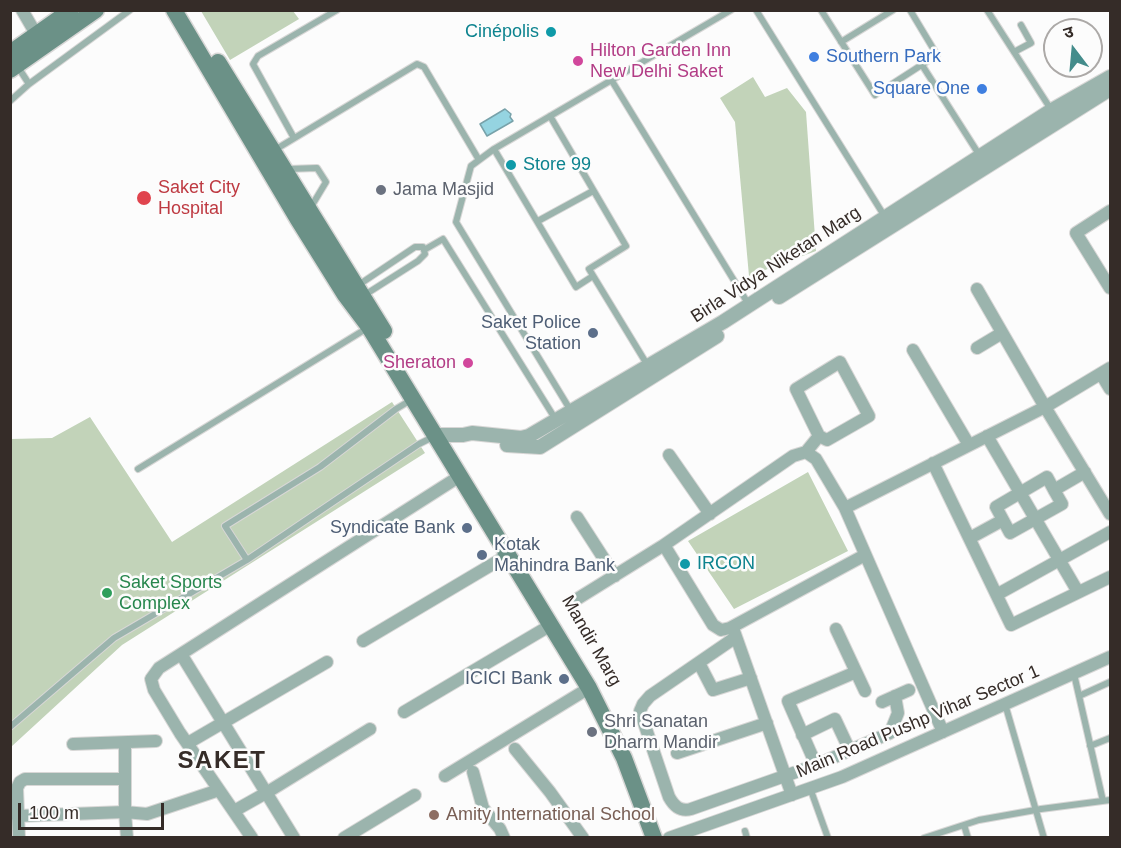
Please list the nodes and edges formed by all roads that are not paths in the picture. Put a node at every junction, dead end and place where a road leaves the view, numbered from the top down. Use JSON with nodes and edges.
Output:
{"nodes":[{"id":1,"x":22,"y":10,"type":"edge"},
{"id":2,"x":71,"y":10,"type":"edge"},
{"id":3,"x":96,"y":10,"type":"edge"},
{"id":4,"x":130,"y":10,"type":"edge"},
{"id":5,"x":174,"y":10,"type":"edge"},
{"id":6,"x":186,"y":10,"type":"edge"},
{"id":7,"x":337,"y":10,"type":"edge"},
{"id":8,"x":730,"y":10,"type":"edge"},
{"id":9,"x":756,"y":10,"type":"edge"},
{"id":10,"x":821,"y":10,"type":"edge"},
{"id":11,"x":893,"y":10,"type":"edge"},
{"id":12,"x":910,"y":10,"type":"edge"},
{"id":13,"x":987,"y":10,"type":"edge"},
{"id":14,"x":1021,"y":24,"type":"dead end"},
{"id":15,"x":36,"y":34,"type":"junction"},
{"id":16,"x":195,"y":35,"type":"junction"},
{"id":17,"x":841,"y":42,"type":"junction"},
{"id":18,"x":1014,"y":52,"type":"junction"},
{"id":19,"x":13,"y":63,"type":"edge"},
{"id":20,"x":922,"y":65,"type":"junction"},
{"id":21,"x":1110,"y":77,"type":"edge"},
{"id":22,"x":612,"y":81,"type":"junction"},
{"id":23,"x":29,"y":84,"type":"junction"},
{"id":24,"x":1110,"y":89,"type":"edge"},
{"id":25,"x":10,"y":101,"type":"edge"},
{"id":26,"x":550,"y":116,"type":"junction"},
{"id":27,"x":1055,"y":116,"type":"junction"},
{"id":28,"x":294,"y":138,"type":"junction"},
{"id":29,"x":494,"y":149,"type":"junction"},
{"id":30,"x":273,"y":151,"type":"junction"},
{"id":31,"x":980,"y":156,"type":"junction"},
{"id":32,"x":479,"y":160,"type":"junction"},
{"id":33,"x":285,"y":170,"type":"junction"},
{"id":34,"x":593,"y":191,"type":"junction"},
{"id":35,"x":309,"y":210,"type":"junction"},
{"id":36,"x":1110,"y":211,"type":"edge"},
{"id":37,"x":538,"y":221,"type":"junction"},
{"id":38,"x":889,"y":222,"type":"junction"},
{"id":39,"x":424,"y":250,"type":"junction"},
{"id":40,"x":593,"y":276,"type":"junction"},
{"id":41,"x":1110,"y":288,"type":"edge"},
{"id":42,"x":977,"y":289,"type":"dead end"},
{"id":43,"x":355,"y":293,"type":"junction"},
{"id":44,"x":752,"y":308,"type":"junction"},
{"id":45,"x":369,"y":327,"type":"junction"},
{"id":46,"x":1002,"y":333,"type":"junction"},
{"id":47,"x":977,"y":348,"type":"dead end"},
{"id":48,"x":913,"y":350,"type":"dead end"},
{"id":49,"x":651,"y":371,"type":"junction"},
{"id":50,"x":1106,"y":371,"type":"edge"},
{"id":51,"x":1110,"y":390,"type":"edge"},
{"id":52,"x":413,"y":399,"type":"junction"},
{"id":53,"x":1045,"y":407,"type":"junction"},
{"id":54,"x":571,"y":411,"type":"junction"},
{"id":55,"x":556,"y":420,"type":"junction"},
{"id":56,"x":448,"y":435,"type":"junction"},
{"id":57,"x":819,"y":436,"type":"junction"},
{"id":58,"x":987,"y":436,"type":"junction"},
{"id":59,"x":969,"y":445,"type":"junction"},
{"id":60,"x":806,"y":452,"type":"junction"},
{"id":61,"x":669,"y":455,"type":"dead end"},
{"id":62,"x":933,"y":464,"type":"junction"},
{"id":63,"x":138,"y":469,"type":"dead end"},
{"id":64,"x":1085,"y":472,"type":"junction"},
{"id":65,"x":464,"y":473,"type":"junction"},
{"id":66,"x":1054,"y":490,"type":"junction"},
{"id":67,"x":1020,"y":493,"type":"junction"},
{"id":68,"x":845,"y":508,"type":"junction"},
{"id":69,"x":710,"y":514,"type":"junction"},
{"id":70,"x":1110,"y":514,"type":"edge"},
{"id":71,"x":577,"y":517,"type":"dead end"},
{"id":72,"x":1003,"y":520,"type":"junction"},
{"id":73,"x":1036,"y":520,"type":"junction"},
{"id":74,"x":1110,"y":532,"type":"edge"},
{"id":75,"x":970,"y":538,"type":"junction"},
{"id":76,"x":664,"y":545,"type":"junction"},
{"id":77,"x":508,"y":555,"type":"junction"},
{"id":78,"x":866,"y":555,"type":"junction"},
{"id":79,"x":247,"y":560,"type":"junction"},
{"id":80,"x":1060,"y":560,"type":"junction"},
{"id":81,"x":615,"y":576,"type":"junction"},
{"id":82,"x":1110,"y":576,"type":"edge"},
{"id":83,"x":1078,"y":592,"type":"junction"},
{"id":84,"x":998,"y":594,"type":"junction"},
{"id":85,"x":578,"y":600,"type":"dead end"},
{"id":86,"x":551,"y":625,"type":"junction"},
{"id":87,"x":836,"y":629,"type":"dead end"},
{"id":88,"x":735,"y":632,"type":"junction"},
{"id":89,"x":363,"y":641,"type":"dead end"},
{"id":90,"x":182,"y":654,"type":"junction"},
{"id":91,"x":1110,"y":657,"type":"edge"},
{"id":92,"x":327,"y":662,"type":"dead end"},
{"id":93,"x":699,"y":663,"type":"junction"},
{"id":94,"x":856,"y":672,"type":"junction"},
{"id":95,"x":1074,"y":674,"type":"junction"},
{"id":96,"x":751,"y":678,"type":"junction"},
{"id":97,"x":1110,"y":682,"type":"edge"},
{"id":98,"x":589,"y":688,"type":"junction"},
{"id":99,"x":909,"y":690,"type":"dead end"},
{"id":100,"x":866,"y":691,"type":"dead end"},
{"id":101,"x":895,"y":696,"type":"junction"},
{"id":102,"x":1079,"y":696,"type":"junction"},
{"id":103,"x":882,"y":702,"type":"dead end"},
{"id":104,"x":1005,"y":704,"type":"junction"},
{"id":105,"x":404,"y":712,"type":"dead end"},
{"id":106,"x":223,"y":723,"type":"junction"},
{"id":107,"x":767,"y":723,"type":"junction"},
{"id":108,"x":10,"y":727,"type":"edge"},
{"id":109,"x":370,"y":729,"type":"dead end"},
{"id":110,"x":944,"y":732,"type":"junction"},
{"id":111,"x":802,"y":735,"type":"junction"},
{"id":112,"x":1110,"y":738,"type":"edge"},
{"id":113,"x":156,"y":741,"type":"dead end"},
{"id":114,"x":125,"y":743,"type":"junction"},
{"id":115,"x":188,"y":743,"type":"junction"},
{"id":116,"x":73,"y":744,"type":"dead end"},
{"id":117,"x":1090,"y":746,"type":"junction"},
{"id":118,"x":515,"y":749,"type":"dead end"},
{"id":119,"x":849,"y":751,"type":"junction"},
{"id":120,"x":677,"y":753,"type":"dead end"},
{"id":121,"x":816,"y":765,"type":"junction"},
{"id":122,"x":473,"y":772,"type":"dead end"},
{"id":123,"x":445,"y":776,"type":"dead end"},
{"id":124,"x":786,"y":777,"type":"junction"},
{"id":125,"x":125,"y":779,"type":"junction"},
{"id":126,"x":810,"y":788,"type":"junction"},
{"id":127,"x":219,"y":790,"type":"junction"},
{"id":128,"x":266,"y":793,"type":"junction"},
{"id":129,"x":415,"y":795,"type":"dead end"},
{"id":130,"x":792,"y":795,"type":"junction"},
{"id":131,"x":1110,"y":800,"type":"edge"},
{"id":132,"x":1103,"y":801,"type":"junction"},
{"id":133,"x":1038,"y":809,"type":"junction"},
{"id":134,"x":234,"y":811,"type":"junction"},
{"id":135,"x":125,"y":812,"type":"junction"},
{"id":136,"x":17,"y":816,"type":"junction"},
{"id":137,"x":964,"y":825,"type":"junction"},
{"id":138,"x":19,"y":837,"type":"edge"},
{"id":139,"x":127,"y":837,"type":"edge"},
{"id":140,"x":252,"y":837,"type":"edge"},
{"id":141,"x":294,"y":837,"type":"edge"},
{"id":142,"x":344,"y":837,"type":"edge"},
{"id":143,"x":504,"y":837,"type":"edge"},
{"id":144,"x":583,"y":837,"type":"edge"},
{"id":145,"x":654,"y":837,"type":"edge"},
{"id":146,"x":664,"y":837,"type":"edge"},
{"id":147,"x":669,"y":837,"type":"edge"},
{"id":148,"x":828,"y":837,"type":"edge"},
{"id":149,"x":924,"y":837,"type":"edge"},
{"id":150,"x":968,"y":837,"type":"edge"},
{"id":151,"x":1044,"y":837,"type":"edge"}],
"edges":[{"from":1,"to":15,"type":"street"},
{"from":2,"to":15,"type":"main road"},
{"from":3,"to":19,"type":"main road"},
{"from":4,"to":23,"type":"lane"},
{"from":5,"to":16,"type":"main road"},
{"from":6,"to":16,"type":"main road"},
{"from":7,"to":28,"type":"lane"},
{"from":8,"to":22,"type":"lane"},
{"from":9,"to":38,"type":"lane"},
{"from":10,"to":17,"type":"lane"},
{"from":11,"to":17,"type":"lane"},
{"from":12,"to":20,"type":"lane"},
{"from":13,"to":18,"type":"lane"},
{"from":14,"to":18,"type":"lane"},
{"from":15,"to":19,"type":"main road"},
{"from":16,"to":30,"type":"main road"},
{"from":16,"to":43,"type":"main road"},
{"from":17,"to":20,"type":"lane"},
{"from":18,"to":27,"type":"lane"},
{"from":19,"to":23,"type":"lane"},
{"from":20,"to":31,"type":"lane"},
{"from":21,"to":27,"type":"street","name":"Birla Vidya Niketan Marg"},
{"from":22,"to":26,"type":"lane"},
{"from":22,"to":44,"type":"lane"},
{"from":23,"to":25,"type":"lane"},
{"from":24,"to":27,"type":"street"},
{"from":26,"to":29,"type":"lane"},
{"from":26,"to":34,"type":"lane"},
{"from":27,"to":31,"type":"street","name":"Birla Vidya Niketan Marg"},
{"from":27,"to":38,"type":"street"},
{"from":28,"to":30,"type":"lane"},
{"from":28,"to":32,"type":"lane"},
{"from":29,"to":32,"type":"lane"},
{"from":29,"to":37,"type":"lane"},
{"from":30,"to":33,"type":"main road"},
{"from":31,"to":38,"type":"street","name":"Birla Vidya Niketan Marg"},
{"from":32,"to":54,"type":"lane"},
{"from":33,"to":35,"type":"main road"},
{"from":33,"to":35,"type":"lane"},
{"from":34,"to":37,"type":"lane"},
{"from":34,"to":40,"type":"lane"},
{"from":35,"to":43,"type":"main road"},
{"from":36,"to":41,"type":"street"},
{"from":37,"to":40,"type":"lane"},
{"from":38,"to":44,"type":"street"},
{"from":39,"to":43,"type":"lane"},
{"from":39,"to":43,"type":"lane"},
{"from":39,"to":55,"type":"lane"},
{"from":40,"to":49,"type":"lane"},
{"from":42,"to":46,"type":"street"},
{"from":43,"to":45,"type":"main road"},
{"from":43,"to":56,"type":"main road"},
{"from":44,"to":49,"type":"street"},
{"from":45,"to":52,"type":"main road"},
{"from":45,"to":63,"type":"lane"},
{"from":46,"to":47,"type":"street"},
{"from":46,"to":53,"type":"street"},
{"from":48,"to":59,"type":"street"},
{"from":49,"to":54,"type":"street"},
{"from":49,"to":56,"type":"street"},
{"from":50,"to":51,"type":"street"},
{"from":50,"to":53,"type":"street"},
{"from":52,"to":56,"type":"main road"},
{"from":52,"to":79,"type":"lane"},
{"from":53,"to":58,"type":"street"},
{"from":53,"to":64,"type":"street"},
{"from":54,"to":55,"type":"street"},
{"from":55,"to":56,"type":"street"},
{"from":56,"to":65,"type":"main road"},
{"from":56,"to":79,"type":"lane"},
{"from":57,"to":57,"type":"street"},
{"from":57,"to":60,"type":"street"},
{"from":58,"to":59,"type":"street"},
{"from":58,"to":67,"type":"street"},
{"from":59,"to":62,"type":"street"},
{"from":60,"to":68,"type":"street"},
{"from":60,"to":69,"type":"street"},
{"from":61,"to":69,"type":"street"},
{"from":62,"to":68,"type":"street"},
{"from":62,"to":75,"type":"street"},
{"from":64,"to":66,"type":"street"},
{"from":64,"to":70,"type":"street"},
{"from":65,"to":77,"type":"main road","name":"Mandir Marg"},
{"from":65,"to":90,"type":"street"},
{"from":65,"to":146,"type":"main road","name":"Mandir Marg"},
{"from":66,"to":67,"type":"street"},
{"from":66,"to":73,"type":"street"},
{"from":67,"to":72,"type":"street"},
{"from":67,"to":73,"type":"street"},
{"from":68,"to":78,"type":"street"},
{"from":69,"to":76,"type":"street"},
{"from":71,"to":81,"type":"street"},
{"from":72,"to":73,"type":"street"},
{"from":72,"to":75,"type":"street"},
{"from":73,"to":80,"type":"street"},
{"from":74,"to":80,"type":"street"},
{"from":75,"to":84,"type":"street"},
{"from":76,"to":81,"type":"street"},
{"from":76,"to":88,"type":"street"},
{"from":77,"to":86,"type":"main road","name":"Mandir Marg"},
{"from":77,"to":89,"type":"street"},
{"from":78,"to":88,"type":"street"},
{"from":78,"to":110,"type":"street"},
{"from":79,"to":108,"type":"lane"},
{"from":80,"to":83,"type":"street"},
{"from":80,"to":84,"type":"street"},
{"from":81,"to":85,"type":"street"},
{"from":82,"to":83,"type":"street"},
{"from":83,"to":84,"type":"street"},
{"from":86,"to":98,"type":"main road","name":"Mandir Marg"},
{"from":86,"to":105,"type":"street"},
{"from":87,"to":94,"type":"street"},
{"from":88,"to":93,"type":"street"},
{"from":88,"to":96,"type":"street"},
{"from":90,"to":106,"type":"street"},
{"from":90,"to":115,"type":"street"},
{"from":91,"to":95,"type":"street","name":"Main Road Pushp Vihar Sector 1"},
{"from":92,"to":106,"type":"street"},
{"from":93,"to":96,"type":"street"},
{"from":93,"to":124,"type":"street"},
{"from":94,"to":100,"type":"street"},
{"from":94,"to":111,"type":"street"},
{"from":95,"to":102,"type":"lane"},
{"from":95,"to":104,"type":"street","name":"Main Road Pushp Vihar Sector 1"},
{"from":96,"to":107,"type":"street"},
{"from":97,"to":102,"type":"lane"},
{"from":98,"to":123,"type":"street"},
{"from":98,"to":145,"type":"main road","name":"Mandir Marg"},
{"from":99,"to":101,"type":"street"},
{"from":101,"to":103,"type":"street"},
{"from":101,"to":119,"type":"street"},
{"from":102,"to":117,"type":"lane"},
{"from":104,"to":110,"type":"street","name":"Main Road Pushp Vihar Sector 1"},
{"from":104,"to":133,"type":"lane"},
{"from":106,"to":115,"type":"street"},
{"from":106,"to":128,"type":"street"},
{"from":107,"to":120,"type":"street"},
{"from":107,"to":124,"type":"street"},
{"from":109,"to":128,"type":"street"},
{"from":110,"to":126,"type":"street","name":"Main Road Pushp Vihar Sector 1"},
{"from":111,"to":119,"type":"street"},
{"from":111,"to":121,"type":"street"},
{"from":112,"to":117,"type":"lane"},
{"from":113,"to":114,"type":"street"},
{"from":114,"to":116,"type":"street"},
{"from":114,"to":125,"type":"street"},
{"from":115,"to":127,"type":"street"},
{"from":117,"to":132,"type":"lane"},
{"from":118,"to":144,"type":"street"},
{"from":119,"to":121,"type":"street"},
{"from":121,"to":124,"type":"street"},
{"from":122,"to":143,"type":"street"},
{"from":124,"to":130,"type":"street"},
{"from":125,"to":135,"type":"street"},
{"from":125,"to":136,"type":"street"},
{"from":126,"to":130,"type":"street","name":"Main Road Pushp Vihar Sector 1"},
{"from":126,"to":148,"type":"lane"},
{"from":127,"to":134,"type":"street"},
{"from":127,"to":135,"type":"street"},
{"from":128,"to":134,"type":"street"},
{"from":128,"to":141,"type":"street"},
{"from":129,"to":142,"type":"street"},
{"from":130,"to":147,"type":"street","name":"Main Road Pushp Vihar Sector 1"},
{"from":131,"to":132,"type":"lane"},
{"from":132,"to":133,"type":"lane"},
{"from":133,"to":137,"type":"lane"},
{"from":133,"to":151,"type":"lane"},
{"from":134,"to":140,"type":"street"},
{"from":135,"to":136,"type":"street"},
{"from":135,"to":139,"type":"street"},
{"from":136,"to":138,"type":"street"},
{"from":137,"to":149,"type":"lane"},
{"from":137,"to":150,"type":"lane"}]}
